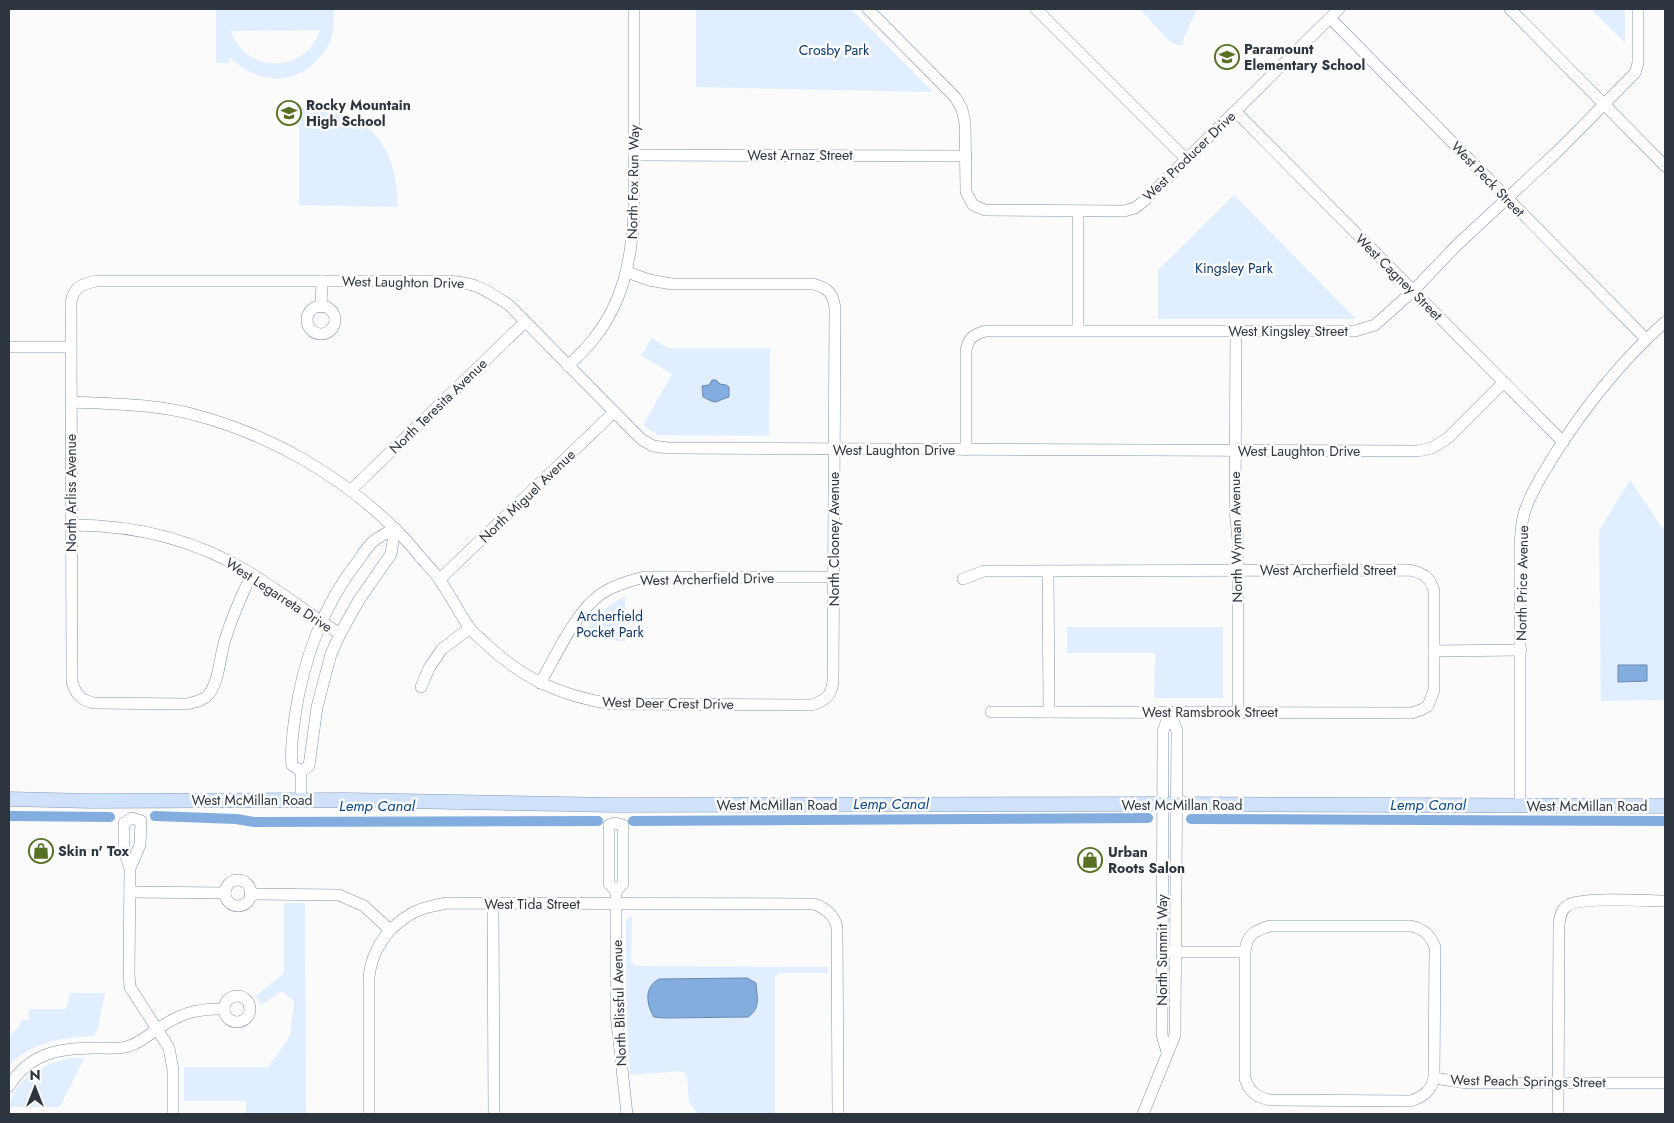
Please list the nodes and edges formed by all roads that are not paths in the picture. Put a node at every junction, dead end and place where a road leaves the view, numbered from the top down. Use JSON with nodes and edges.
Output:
{"nodes":[{"id":1,"x":634,"y":9,"type":"edge"},
{"id":2,"x":868,"y":9,"type":"edge"},
{"id":3,"x":1036,"y":9,"type":"edge"},
{"id":4,"x":1339,"y":9,"type":"edge"},
{"id":5,"x":1510,"y":9,"type":"edge"},
{"id":6,"x":1638,"y":9,"type":"edge"},
{"id":7,"x":1330,"y":18,"type":"junction"},
{"id":8,"x":1604,"y":102,"type":"junction"},
{"id":9,"x":1235,"y":111,"type":"junction"},
{"id":10,"x":634,"y":155,"type":"junction"},
{"id":11,"x":966,"y":156,"type":"junction"},
{"id":12,"x":1186,"y":159,"type":"junction"},
{"id":13,"x":1665,"y":166,"type":"edge"},
{"id":14,"x":1506,"y":198,"type":"junction"},
{"id":15,"x":1078,"y":211,"type":"junction"},
{"id":16,"x":627,"y":272,"type":"junction"},
{"id":17,"x":322,"y":281,"type":"junction"},
{"id":18,"x":77,"y":287,"type":"joint"},
{"id":19,"x":1413,"y":291,"type":"junction"},
{"id":20,"x":321,"y":306,"type":"dead end"},
{"id":21,"x":525,"y":322,"type":"junction"},
{"id":22,"x":1665,"y":322,"type":"edge"},
{"id":23,"x":1078,"y":330,"type":"junction"},
{"id":24,"x":1236,"y":331,"type":"junction"},
{"id":25,"x":1646,"y":339,"type":"junction"},
{"id":26,"x":9,"y":347,"type":"edge"},
{"id":27,"x":71,"y":347,"type":"junction"},
{"id":28,"x":568,"y":366,"type":"junction"},
{"id":29,"x":1504,"y":382,"type":"junction"},
{"id":30,"x":71,"y":402,"type":"junction"},
{"id":31,"x":614,"y":412,"type":"junction"},
{"id":32,"x":1563,"y":442,"type":"junction"},
{"id":33,"x":834,"y":450,"type":"junction"},
{"id":34,"x":966,"y":450,"type":"junction"},
{"id":35,"x":1235,"y":451,"type":"junction"},
{"id":36,"x":351,"y":490,"type":"junction"},
{"id":37,"x":71,"y":525,"type":"junction"},
{"id":38,"x":395,"y":528,"type":"junction"},
{"id":39,"x":1238,"y":570,"type":"junction"},
{"id":40,"x":1048,"y":571,"type":"junction"},
{"id":41,"x":252,"y":574,"type":"junction"},
{"id":42,"x":834,"y":578,"type":"junction"},
{"id":43,"x":440,"y":579,"type":"junction"},
{"id":44,"x":963,"y":579,"type":"dead end"},
{"id":45,"x":322,"y":622,"type":"junction"},
{"id":46,"x":470,"y":628,"type":"junction"},
{"id":47,"x":340,"y":634,"type":"junction"},
{"id":48,"x":1520,"y":650,"type":"junction"},
{"id":49,"x":1434,"y":651,"type":"junction"},
{"id":50,"x":540,"y":683,"type":"junction"},
{"id":51,"x":421,"y":687,"type":"dead end"},
{"id":52,"x":829,"y":697,"type":"joint"},
{"id":53,"x":991,"y":712,"type":"dead end"},
{"id":54,"x":1049,"y":712,"type":"junction"},
{"id":55,"x":1170,"y":712,"type":"junction"},
{"id":56,"x":1238,"y":712,"type":"junction"},
{"id":57,"x":301,"y":771,"type":"junction"},
{"id":58,"x":9,"y":799,"type":"edge"},
{"id":59,"x":301,"y":800,"type":"junction"},
{"id":60,"x":132,"y":801,"type":"junction"},
{"id":61,"x":1162,"y":804,"type":"junction"},
{"id":62,"x":1177,"y":804,"type":"junction"},
{"id":63,"x":615,"y":805,"type":"junction"},
{"id":64,"x":1520,"y":806,"type":"junction"},
{"id":65,"x":1665,"y":806,"type":"edge"},
{"id":66,"x":132,"y":818,"type":"junction"},
{"id":67,"x":130,"y":868,"type":"junction"},
{"id":68,"x":130,"y":892,"type":"junction"},
{"id":69,"x":225,"y":893,"type":"junction"},
{"id":70,"x":250,"y":894,"type":"junction"},
{"id":71,"x":1665,"y":901,"type":"edge"},
{"id":72,"x":493,"y":904,"type":"junction"},
{"id":73,"x":616,"y":904,"type":"junction"},
{"id":74,"x":390,"y":930,"type":"junction"},
{"id":75,"x":1162,"y":952,"type":"junction"},
{"id":76,"x":1176,"y":952,"type":"junction"},
{"id":77,"x":1245,"y":952,"type":"junction"},
{"id":78,"x":224,"y":1009,"type":"dead end"},
{"id":79,"x":156,"y":1030,"type":"junction"},
{"id":80,"x":1167,"y":1052,"type":"junction"},
{"id":81,"x":1434,"y":1078,"type":"junction"},
{"id":82,"x":1665,"y":1083,"type":"edge"},
{"id":83,"x":1558,"y":1084,"type":"junction"},
{"id":84,"x":9,"y":1086,"type":"edge"},
{"id":85,"x":173,"y":1114,"type":"edge"},
{"id":86,"x":369,"y":1114,"type":"edge"},
{"id":87,"x":494,"y":1114,"type":"edge"},
{"id":88,"x":627,"y":1114,"type":"edge"},
{"id":89,"x":838,"y":1114,"type":"edge"},
{"id":90,"x":1143,"y":1114,"type":"edge"},
{"id":91,"x":1558,"y":1114,"type":"edge"}],
"edges":[{"from":1,"to":10,"type":"street","name":"North Fox Run Way"},
{"from":2,"to":11,"type":"street"},
{"from":3,"to":12,"type":"street"},
{"from":4,"to":7,"type":"street","name":"West Producer Drive"},
{"from":5,"to":8,"type":"street"},
{"from":6,"to":8,"type":"street","name":"West Kingsley Street"},
{"from":7,"to":9,"type":"street","name":"West Producer Drive"},
{"from":7,"to":14,"type":"street","name":"West Peck Street"},
{"from":8,"to":13,"type":"street"},
{"from":8,"to":14,"type":"street","name":"West Kingsley Street"},
{"from":9,"to":12,"type":"street","name":"West Producer Drive"},
{"from":9,"to":19,"type":"street","name":"West Cagney Street"},
{"from":10,"to":11,"type":"street","name":"West Arnaz Street"},
{"from":10,"to":16,"type":"street","name":"North Fox Run Way"},
{"from":11,"to":15,"type":"street","name":"West Producer Drive"},
{"from":12,"to":15,"type":"street","name":"West Producer Drive"},
{"from":14,"to":19,"type":"street","name":"West Kingsley Street"},
{"from":14,"to":25,"type":"street","name":"West Peck Street"},
{"from":15,"to":23,"type":"street"},
{"from":16,"to":28,"type":"street","name":"North Fox Run Way"},
{"from":16,"to":33,"type":"street","name":"North Clooney Avenue"},
{"from":17,"to":18,"type":"street","name":"West Laughton Drive"},
{"from":17,"to":20,"type":"street","name":"West Laughton Drive"},
{"from":17,"to":21,"type":"street","name":"West Laughton Drive"},
{"from":18,"to":27,"type":"street","name":"North Arliss Avenue"},
{"from":19,"to":24,"type":"street","name":"West Kingsley Street"},
{"from":19,"to":29,"type":"street","name":"West Cagney Street"},
{"from":21,"to":28,"type":"street","name":"West Laughton Drive"},
{"from":21,"to":36,"type":"street","name":"North Teresita Avenue"},
{"from":22,"to":25,"type":"street","name":"North Price Avenue"},
{"from":23,"to":24,"type":"street","name":"West Kingsley Street"},
{"from":23,"to":34,"type":"street","name":"West Kingsley Street"},
{"from":24,"to":35,"type":"street","name":"North Wyman Avenue"},
{"from":25,"to":32,"type":"street","name":"North Price Avenue"},
{"from":26,"to":27,"type":"street"},
{"from":27,"to":30,"type":"street","name":"North Arliss Avenue"},
{"from":28,"to":31,"type":"street","name":"West Laughton Drive"},
{"from":29,"to":32,"type":"street","name":"West Cagney Street"},
{"from":29,"to":35,"type":"street","name":"West Laughton Drive"},
{"from":30,"to":36,"type":"street","name":"West Deer Crest Drive"},
{"from":30,"to":37,"type":"street","name":"North Arliss Avenue"},
{"from":31,"to":33,"type":"street","name":"West Laughton Drive"},
{"from":31,"to":43,"type":"street","name":"North Miguel Avenue"},
{"from":32,"to":48,"type":"street","name":"North Price Avenue"},
{"from":33,"to":34,"type":"street","name":"West Laughton Drive"},
{"from":33,"to":42,"type":"street","name":"North Clooney Avenue"},
{"from":34,"to":35,"type":"street","name":"West Laughton Drive"},
{"from":35,"to":39,"type":"street","name":"North Wyman Avenue"},
{"from":36,"to":38,"type":"street","name":"West Deer Crest Drive"},
{"from":37,"to":41,"type":"street","name":"West Legarreta Drive"},
{"from":37,"to":41,"type":"street","name":"North Arliss Avenue"},
{"from":38,"to":43,"type":"street","name":"West Deer Crest Drive"},
{"from":38,"to":45,"type":"street"},
{"from":38,"to":47,"type":"street"},
{"from":39,"to":40,"type":"street","name":"West Archerfield Street"},
{"from":39,"to":49,"type":"street","name":"West Archerfield Street"},
{"from":39,"to":56,"type":"street","name":"North Wyman Avenue"},
{"from":40,"to":44,"type":"street","name":"West Archerfield Street"},
{"from":40,"to":54,"type":"street"},
{"from":41,"to":45,"type":"street","name":"West Legarreta Drive"},
{"from":42,"to":50,"type":"street","name":"West Archerfield Drive"},
{"from":42,"to":52,"type":"street","name":"North Clooney Avenue"},
{"from":43,"to":46,"type":"street","name":"West Deer Crest Drive"},
{"from":45,"to":47,"type":"street","name":"West Legarreta Drive"},
{"from":45,"to":57,"type":"street"},
{"from":46,"to":50,"type":"street","name":"West Deer Crest Drive"},
{"from":46,"to":51,"type":"street"},
{"from":47,"to":57,"type":"street"},
{"from":48,"to":49,"type":"street"},
{"from":48,"to":64,"type":"street","name":"North Price Avenue"},
{"from":49,"to":56,"type":"street","name":"West Ramsbrook Street"},
{"from":50,"to":52,"type":"street","name":"West Deer Crest Drive"},
{"from":53,"to":54,"type":"street","name":"West Ramsbrook Street"},
{"from":54,"to":55,"type":"street","name":"West Ramsbrook Street"},
{"from":55,"to":56,"type":"street","name":"West Ramsbrook Street"},
{"from":55,"to":61,"type":"street","name":"North Summit Way"},
{"from":55,"to":62,"type":"street","name":"North Summit Way"},
{"from":57,"to":59,"type":"street"},
{"from":58,"to":60,"type":"main road","name":"West McMillan Road"},
{"from":59,"to":60,"type":"main road","name":"West McMillan Road"},
{"from":59,"to":63,"type":"main road","name":"West McMillan Road"},
{"from":60,"to":66,"type":"street"},
{"from":61,"to":62,"type":"main road","name":"West McMillan Road"},
{"from":61,"to":63,"type":"main road","name":"West McMillan Road"},
{"from":61,"to":75,"type":"street","name":"North Summit Way"},
{"from":62,"to":64,"type":"main road","name":"West McMillan Road"},
{"from":62,"to":76,"type":"street","name":"North Summit Way"},
{"from":63,"to":73,"type":"street","name":"North Blissful Avenue"},
{"from":64,"to":65,"type":"main road","name":"West McMillan Road"},
{"from":66,"to":67,"type":"street"},
{"from":66,"to":67,"type":"street"},
{"from":67,"to":68,"type":"street"},
{"from":68,"to":69,"type":"street"},
{"from":68,"to":79,"type":"street"},
{"from":69,"to":70,"type":"street"},
{"from":69,"to":70,"type":"street"},
{"from":70,"to":74,"type":"street"},
{"from":71,"to":83,"type":"street"},
{"from":72,"to":73,"type":"street","name":"West Tida Street"},
{"from":72,"to":74,"type":"street","name":"West Tida Street"},
{"from":72,"to":87,"type":"street"},
{"from":73,"to":88,"type":"street","name":"North Blissful Avenue"},
{"from":73,"to":89,"type":"street","name":"West Tida Street"},
{"from":74,"to":86,"type":"street","name":"West Tida Street"},
{"from":75,"to":76,"type":"street"},
{"from":75,"to":80,"type":"street","name":"North Summit Way"},
{"from":76,"to":77,"type":"street"},
{"from":76,"to":80,"type":"street","name":"North Summit Way"},
{"from":77,"to":81,"type":"street","name":"West Peach Springs Street"},
{"from":77,"to":81,"type":"street"},
{"from":78,"to":79,"type":"street"},
{"from":79,"to":84,"type":"street"},
{"from":79,"to":85,"type":"street"},
{"from":80,"to":90,"type":"street","name":"North Summit Way"},
{"from":81,"to":83,"type":"street","name":"West Peach Springs Street"},
{"from":82,"to":83,"type":"street","name":"West Peach Springs Street"},
{"from":83,"to":91,"type":"street"}]}
